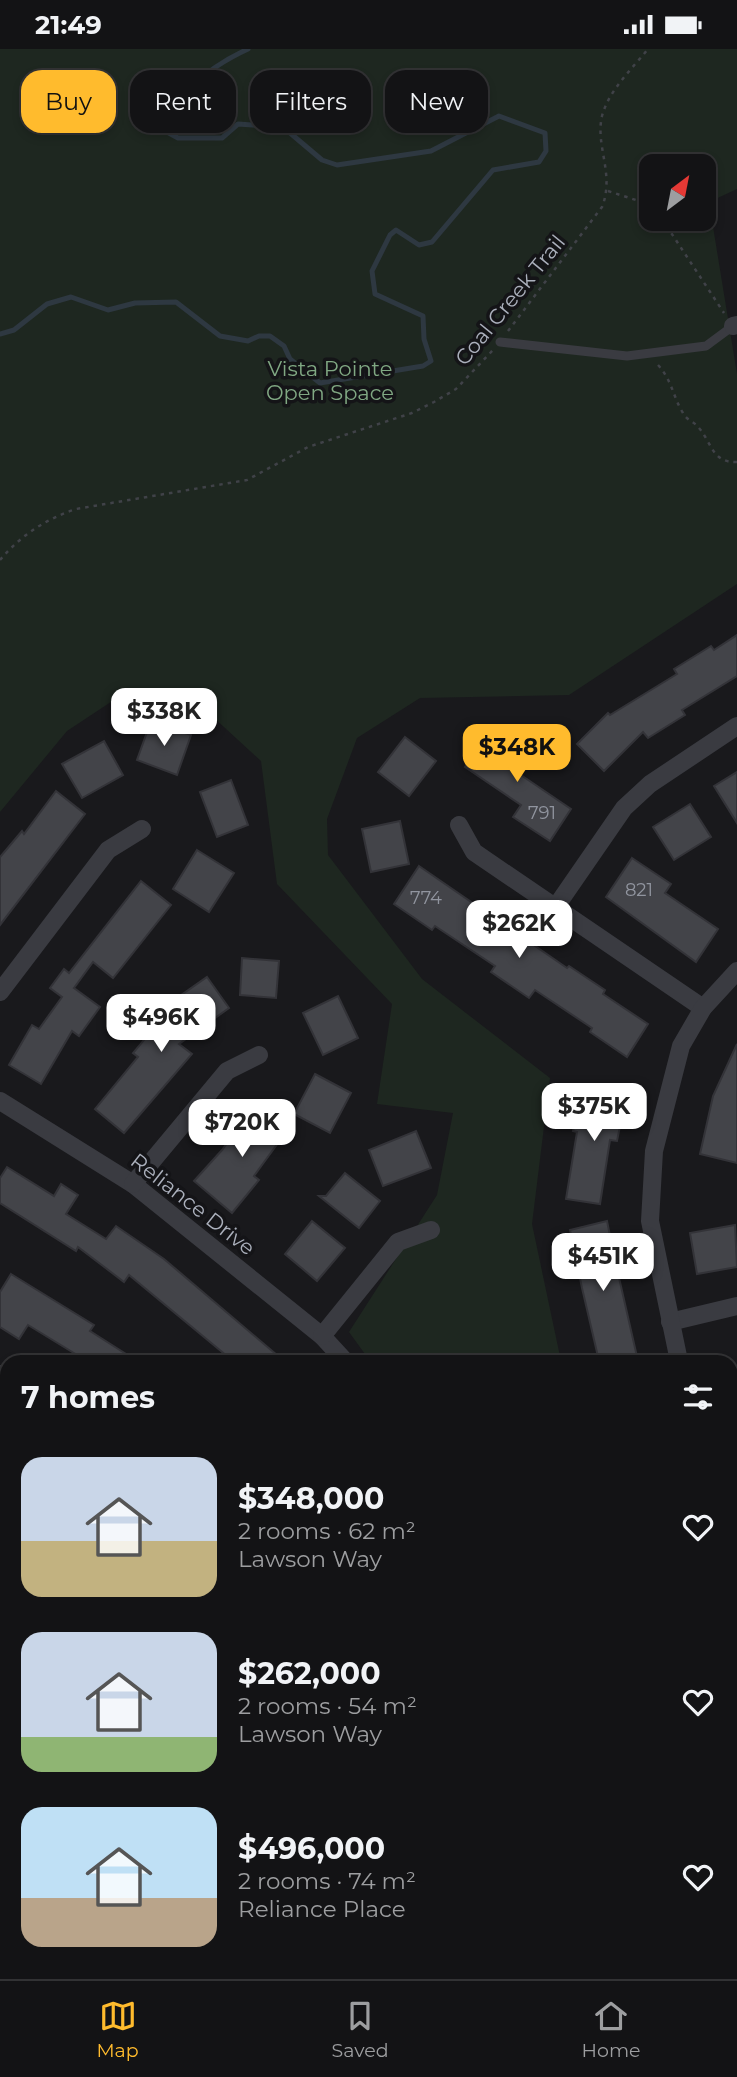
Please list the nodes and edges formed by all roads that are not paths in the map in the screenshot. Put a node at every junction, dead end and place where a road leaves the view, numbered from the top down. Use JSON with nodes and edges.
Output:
{"nodes":[{"id":1,"x":735,"y":326,"type":"edge"},
{"id":2,"x":500,"y":342,"type":"road end"},
{"id":3,"x":737,"y":726,"type":"edge"},
{"id":4,"x":460,"y":825,"type":"dead end"},
{"id":5,"x":142,"y":829,"type":"dead end"},
{"id":6,"x":555,"y":908,"type":"junction"},
{"id":7,"x":737,"y":971,"type":"edge"},
{"id":8,"x":0,"y":992,"type":"edge"},
{"id":9,"x":703,"y":1008,"type":"junction"},
{"id":10,"x":259,"y":1055,"type":"dead end"},
{"id":11,"x":0,"y":1101,"type":"edge"},
{"id":12,"x":134,"y":1184,"type":"junction"},
{"id":13,"x":431,"y":1230,"type":"dead end"},
{"id":14,"x":737,"y":1306,"type":"edge"},
{"id":15,"x":670,"y":1322,"type":"junction"},
{"id":16,"x":322,"y":1336,"type":"junction"},
{"id":17,"x":339,"y":1355,"type":"edge"},
{"id":18,"x":678,"y":1355,"type":"edge"}],
"edges":[{"from":1,"to":2,"type":"lane"},
{"from":3,"to":6,"type":"street"},
{"from":4,"to":6,"type":"street"},
{"from":5,"to":8,"type":"street"},
{"from":6,"to":9,"type":"street"},
{"from":7,"to":9,"type":"street"},
{"from":9,"to":15,"type":"street"},
{"from":10,"to":12,"type":"street"},
{"from":11,"to":12,"type":"street","name":"Reliance Drive"},
{"from":12,"to":16,"type":"street","name":"Reliance Drive"},
{"from":13,"to":16,"type":"street"},
{"from":14,"to":15,"type":"street"},
{"from":15,"to":18,"type":"street"},
{"from":16,"to":17,"type":"street","name":"Reliance Drive"}]}
